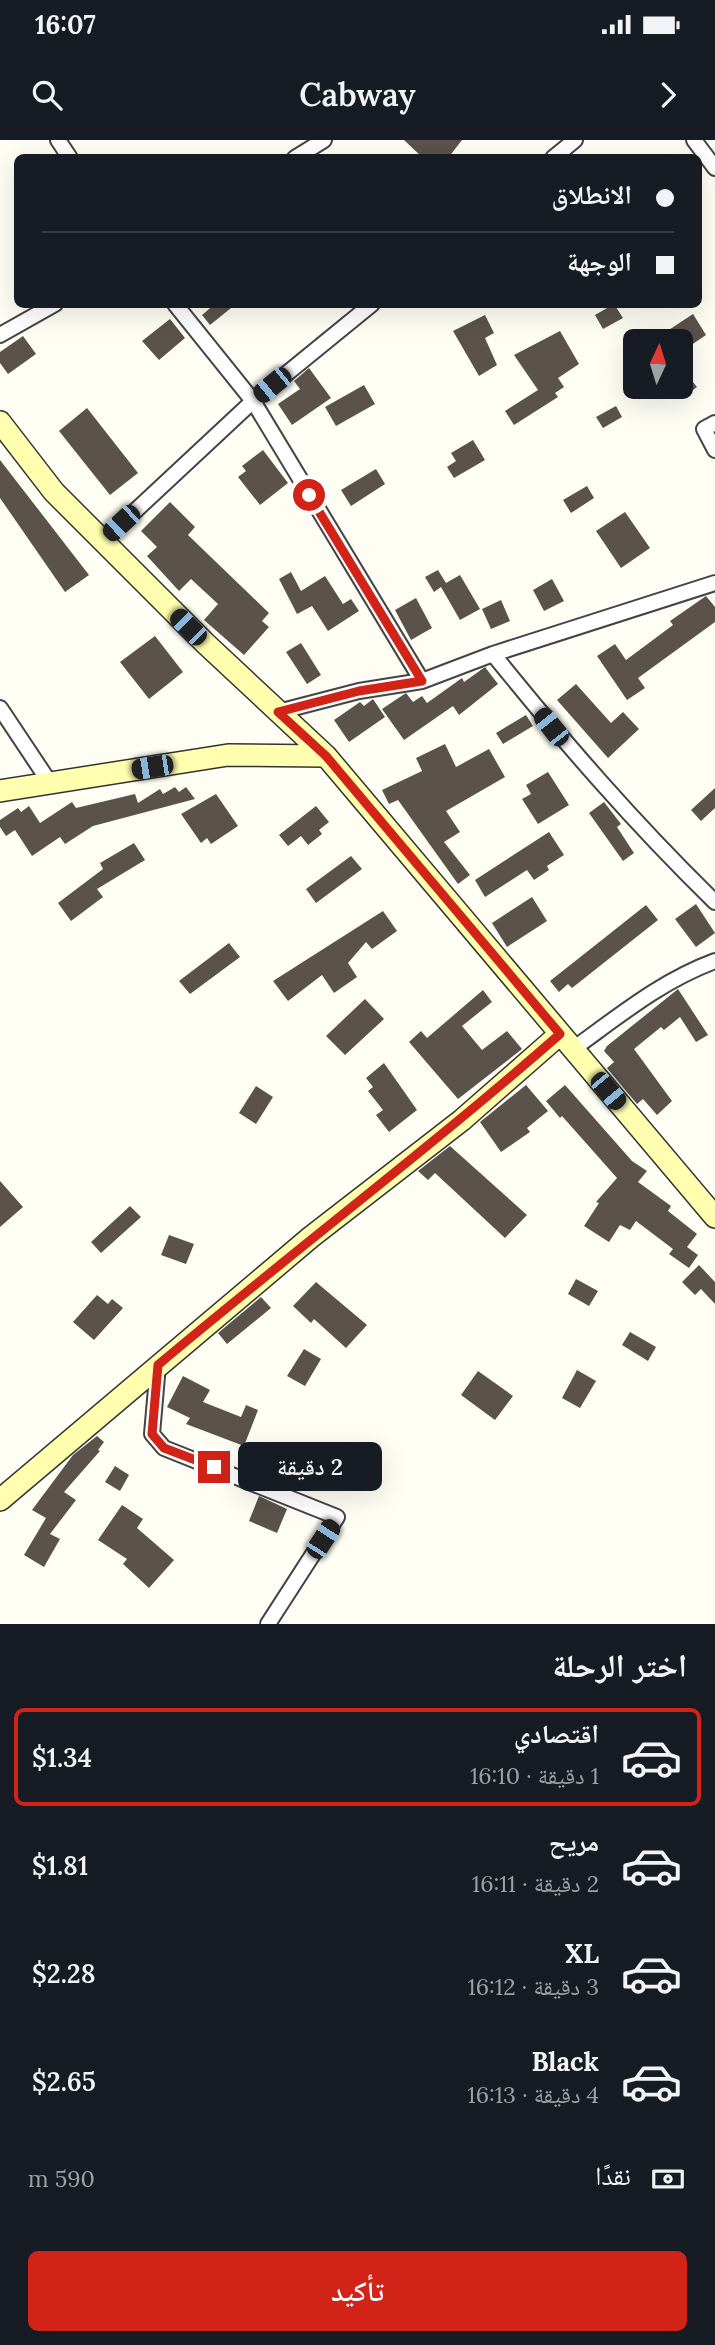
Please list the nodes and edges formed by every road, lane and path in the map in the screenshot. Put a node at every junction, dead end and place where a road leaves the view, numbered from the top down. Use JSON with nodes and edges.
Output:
{"nodes":[{"id":1,"x":324,"y":140,"type":"edge"},
{"id":2,"x":575,"y":140,"type":"edge"},
{"id":3,"x":694,"y":140,"type":"edge"},
{"id":4,"x":301,"y":154,"type":"edge"},
{"id":5,"x":558,"y":154,"type":"edge"},
{"id":6,"x":715,"y":168,"type":"edge"},
{"id":7,"x":48,"y":308,"type":"edge"},
{"id":8,"x":178,"y":308,"type":"edge"},
{"id":9,"x":367,"y":308,"type":"edge"},
{"id":10,"x":0,"y":335,"type":"edge"},
{"id":11,"x":253,"y":401,"type":"junction"},
{"id":12,"x":0,"y":422,"type":"edge"},
{"id":13,"x":715,"y":423,"type":"edge"},
{"id":14,"x":715,"y":450,"type":"edge"},
{"id":15,"x":103,"y":541,"type":"junction"},
{"id":16,"x":712,"y":586,"type":"edge"},
{"id":17,"x":493,"y":654,"type":"junction"},
{"id":18,"x":422,"y":681,"type":"junction"},
{"id":19,"x":0,"y":708,"type":"edge"},
{"id":20,"x":278,"y":712,"type":"junction"},
{"id":21,"x":326,"y":756,"type":"junction"},
{"id":22,"x":50,"y":783,"type":"junction"},
{"id":23,"x":0,"y":791,"type":"edge"},
{"id":24,"x":715,"y":902,"type":"edge"},
{"id":25,"x":715,"y":961,"type":"edge"},
{"id":26,"x":567,"y":1042,"type":"junction"},
{"id":27,"x":715,"y":1217,"type":"edge"},
{"id":28,"x":158,"y":1365,"type":"junction"},
{"id":29,"x":0,"y":1500,"type":"edge"},
{"id":30,"x":268,"y":1624,"type":"edge"}],
"edges":[{"from":1,"to":4,"type":"street"},
{"from":2,"to":5,"type":"street"},
{"from":3,"to":6,"type":"street"},
{"from":7,"to":10,"type":"street"},
{"from":8,"to":11,"type":"street"},
{"from":9,"to":11,"type":"street"},
{"from":11,"to":15,"type":"street"},
{"from":11,"to":18,"type":"street"},
{"from":12,"to":15,"type":"main road"},
{"from":13,"to":14,"type":"street"},
{"from":15,"to":20,"type":"main road"},
{"from":16,"to":17,"type":"street"},
{"from":17,"to":18,"type":"street"},
{"from":17,"to":24,"type":"street"},
{"from":18,"to":20,"type":"street"},
{"from":19,"to":22,"type":"street"},
{"from":20,"to":21,"type":"main road"},
{"from":21,"to":22,"type":"main road"},
{"from":21,"to":26,"type":"main road"},
{"from":22,"to":23,"type":"main road"},
{"from":25,"to":26,"type":"street"},
{"from":26,"to":27,"type":"main road"},
{"from":26,"to":28,"type":"main road"},
{"from":28,"to":29,"type":"main road"},
{"from":28,"to":30,"type":"street"}]}
